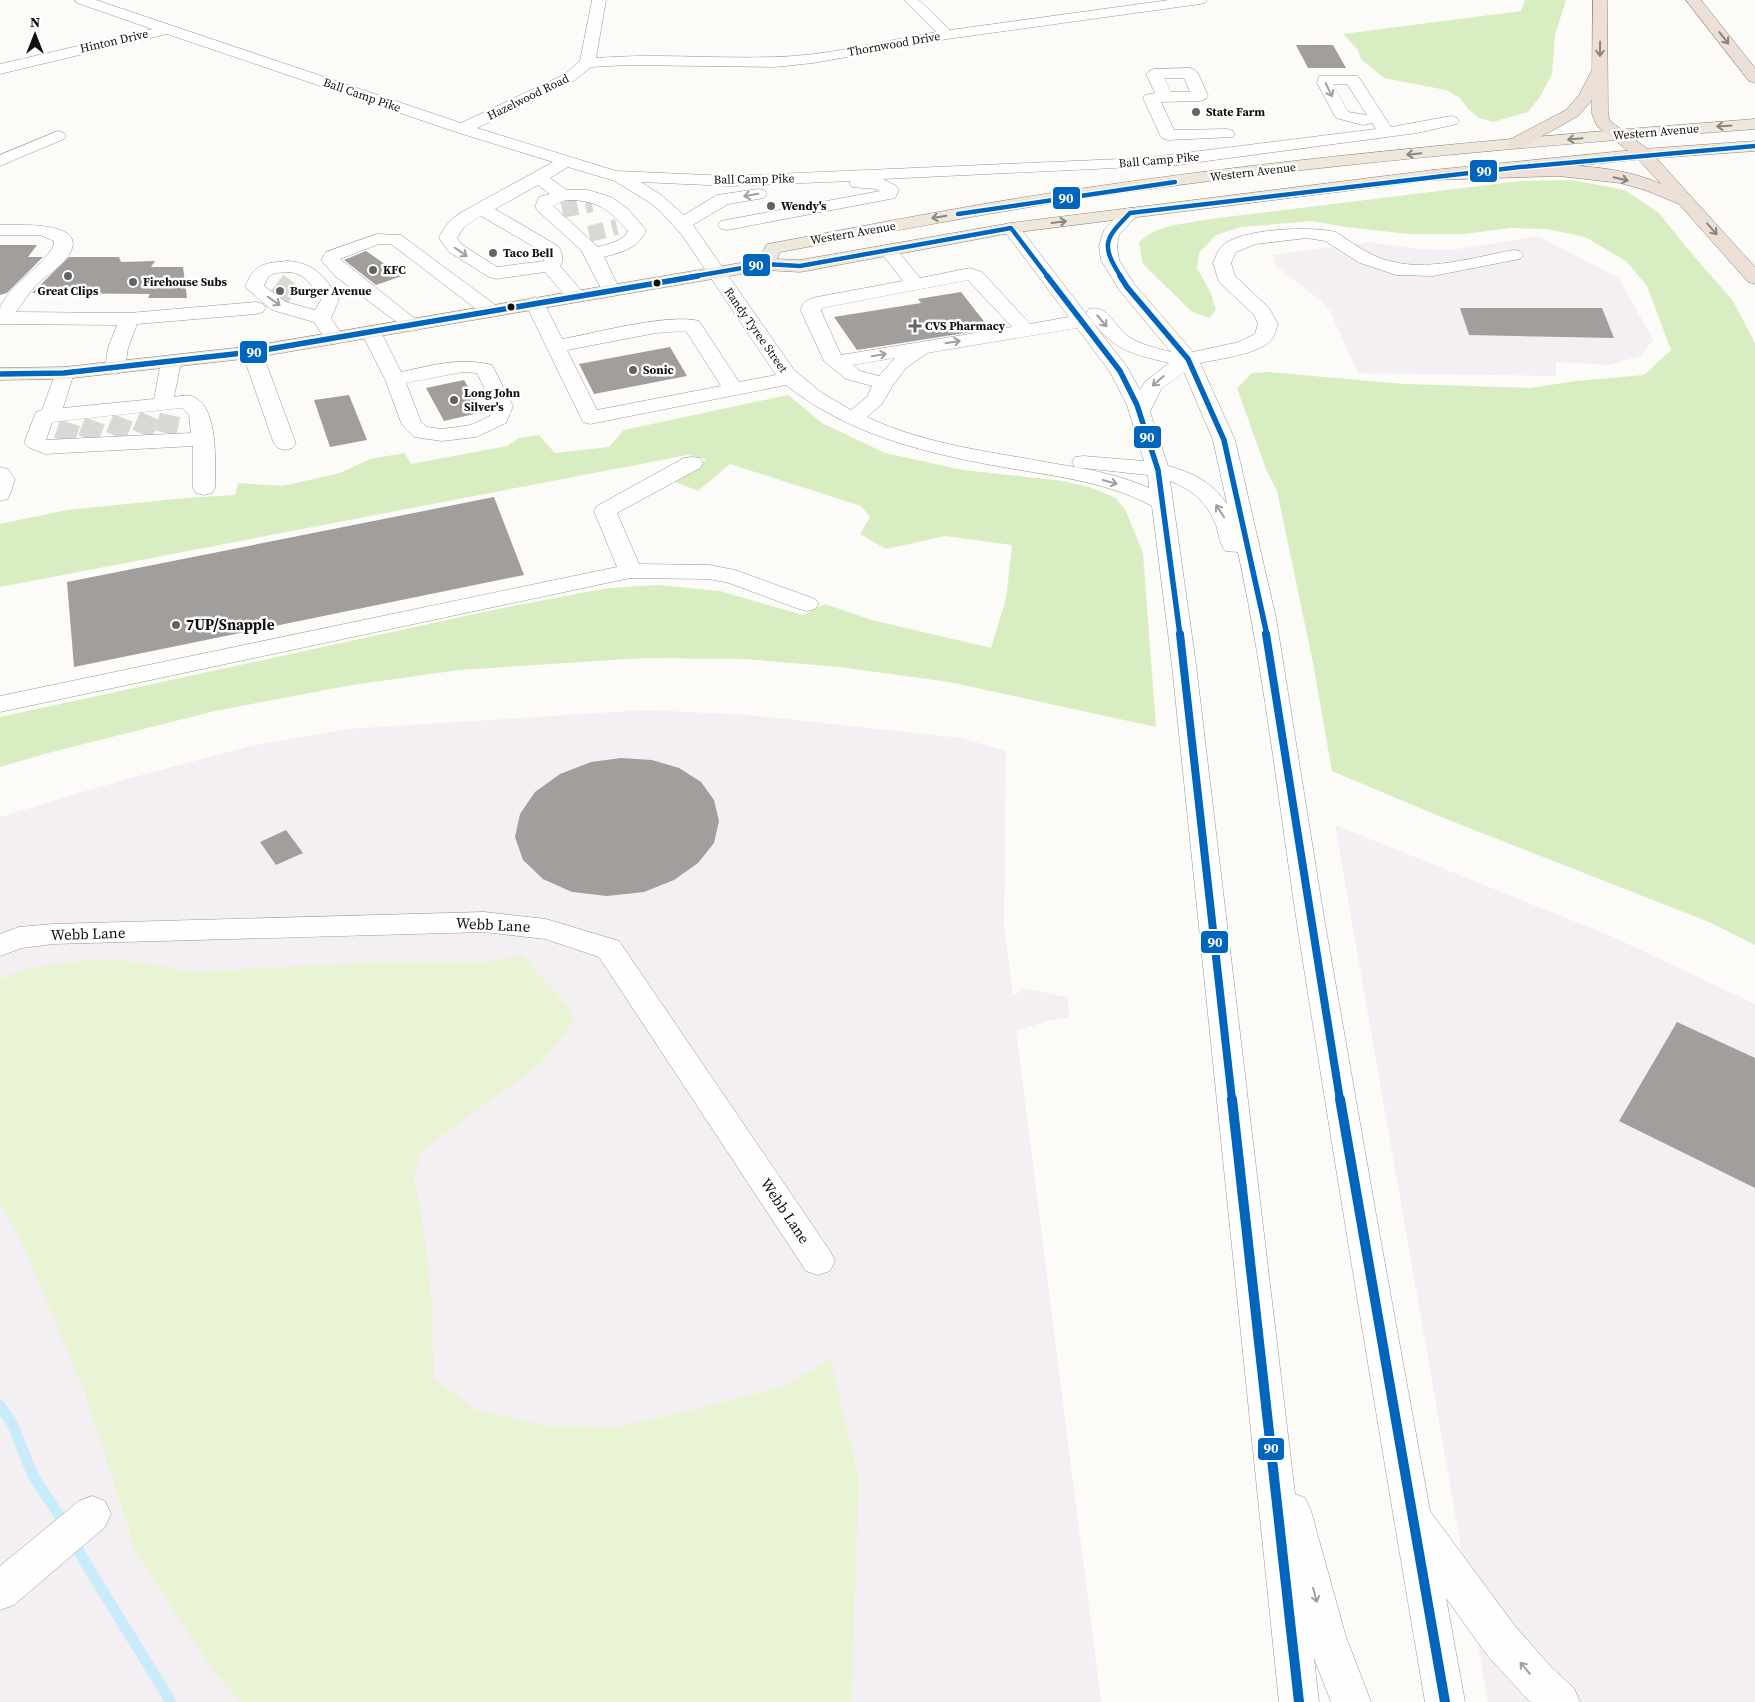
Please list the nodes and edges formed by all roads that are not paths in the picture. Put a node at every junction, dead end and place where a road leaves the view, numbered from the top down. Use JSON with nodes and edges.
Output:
{"nodes":[{"id":1,"x":82,"y":0,"type":"edge"},
{"id":2,"x":599,"y":0,"type":"edge"},
{"id":3,"x":911,"y":0,"type":"edge"},
{"id":4,"x":1200,"y":0,"type":"edge"},
{"id":5,"x":1600,"y":0,"type":"edge"},
{"id":6,"x":1693,"y":0,"type":"edge"},
{"id":7,"x":1177,"y":1,"type":"edge"},
{"id":8,"x":170,"y":29,"type":"junction"},
{"id":9,"x":948,"y":35,"type":"junction"},
{"id":10,"x":587,"y":63,"type":"junction"},
{"id":11,"x":0,"y":69,"type":"edge"},
{"id":12,"x":1599,"y":71,"type":"junction"},
{"id":13,"x":1755,"y":78,"type":"edge"},
{"id":14,"x":1165,"y":97,"type":"dead end"},
{"id":15,"x":1375,"y":118,"type":"dead end"},
{"id":16,"x":1451,"y":121,"type":"dead end"},
{"id":17,"x":1755,"y":124,"type":"edge"},
{"id":18,"x":462,"y":129,"type":"junction"},
{"id":19,"x":1386,"y":132,"type":"junction"},
{"id":20,"x":1227,"y":134,"type":"dead end"},
{"id":21,"x":1618,"y":135,"type":"junction"},
{"id":22,"x":58,"y":136,"type":"dead end"},
{"id":23,"x":1515,"y":144,"type":"junction"},
{"id":24,"x":1755,"y":146,"type":"edge"},
{"id":25,"x":1643,"y":154,"type":"junction"},
{"id":26,"x":0,"y":160,"type":"edge"},
{"id":27,"x":567,"y":161,"type":"junction"},
{"id":28,"x":887,"y":174,"type":"junction"},
{"id":29,"x":1432,"y":175,"type":"junction"},
{"id":30,"x":615,"y":176,"type":"junction"},
{"id":31,"x":538,"y":177,"type":"junction"},
{"id":32,"x":730,"y":181,"type":"junction"},
{"id":33,"x":1091,"y":192,"type":"junction"},
{"id":34,"x":651,"y":194,"type":"junction"},
{"id":35,"x":606,"y":205,"type":"junction"},
{"id":36,"x":1691,"y":205,"type":"junction"},
{"id":37,"x":679,"y":207,"type":"junction"},
{"id":38,"x":482,"y":208,"type":"junction"},
{"id":39,"x":562,"y":212,"type":"junction"},
{"id":40,"x":1130,"y":212,"type":"junction"},
{"id":41,"x":727,"y":225,"type":"junction"},
{"id":42,"x":1010,"y":228,"type":"junction"},
{"id":43,"x":0,"y":230,"type":"edge"},
{"id":44,"x":888,"y":250,"type":"junction"},
{"id":45,"x":594,"y":254,"type":"junction"},
{"id":46,"x":1514,"y":255,"type":"dead end"},
{"id":47,"x":765,"y":264,"type":"junction"},
{"id":48,"x":550,"y":266,"type":"junction"},
{"id":49,"x":1040,"y":266,"type":"junction"},
{"id":50,"x":716,"y":273,"type":"junction"},
{"id":51,"x":1755,"y":278,"type":"edge"},
{"id":52,"x":916,"y":284,"type":"junction"},
{"id":53,"x":611,"y":290,"type":"junction"},
{"id":54,"x":294,"y":296,"type":"tunnel mouth"},
{"id":55,"x":577,"y":296,"type":"junction"},
{"id":56,"x":535,"y":303,"type":"junction"},
{"id":57,"x":256,"y":308,"type":"dead end"},
{"id":58,"x":491,"y":311,"type":"junction"},
{"id":59,"x":313,"y":316,"type":"junction"},
{"id":60,"x":1,"y":318,"type":"edge"},
{"id":61,"x":129,"y":319,"type":"junction"},
{"id":62,"x":1082,"y":321,"type":"junction"},
{"id":63,"x":412,"y":325,"type":"junction"},
{"id":64,"x":1025,"y":330,"type":"junction"},
{"id":65,"x":371,"y":332,"type":"junction"},
{"id":66,"x":334,"y":338,"type":"junction"},
{"id":67,"x":557,"y":346,"type":"junction"},
{"id":68,"x":921,"y":348,"type":"junction"},
{"id":69,"x":252,"y":352,"type":"junction"},
{"id":70,"x":1188,"y":359,"type":"junction"},
{"id":71,"x":171,"y":362,"type":"junction"},
{"id":72,"x":837,"y":362,"type":"junction"},
{"id":73,"x":115,"y":368,"type":"junction"},
{"id":74,"x":64,"y":373,"type":"junction"},
{"id":75,"x":0,"y":374,"type":"edge"},
{"id":76,"x":790,"y":378,"type":"junction"},
{"id":77,"x":394,"y":379,"type":"junction"},
{"id":78,"x":884,"y":382,"type":"junction"},
{"id":79,"x":733,"y":389,"type":"junction"},
{"id":80,"x":1140,"y":412,"type":"junction"},
{"id":81,"x":853,"y":419,"type":"junction"},
{"id":82,"x":158,"y":422,"type":"junction"},
{"id":83,"x":119,"y":427,"type":"junction"},
{"id":84,"x":64,"y":428,"type":"junction"},
{"id":85,"x":92,"y":429,"type":"junction"},
{"id":86,"x":203,"y":439,"type":"junction"},
{"id":87,"x":285,"y":444,"type":"dead end"},
{"id":88,"x":994,"y":459,"type":"junction"},
{"id":89,"x":692,"y":463,"type":"dead end"},
{"id":90,"x":1158,"y":470,"type":"junction"},
{"id":91,"x":0,"y":474,"type":"edge"},
{"id":92,"x":204,"y":488,"type":"dead end"},
{"id":93,"x":0,"y":494,"type":"edge"},
{"id":94,"x":1162,"y":503,"type":"junction"},
{"id":95,"x":630,"y":571,"type":"junction"},
{"id":96,"x":807,"y":604,"type":"dead end"},
{"id":97,"x":1264,"y":618,"type":"junction"},
{"id":98,"x":0,"y":704,"type":"edge"},
{"id":99,"x":0,"y":945,"type":"edge"},
{"id":100,"x":818,"y":1261,"type":"dead end"},
{"id":101,"x":1270,"y":1430,"type":"junction"},
{"id":102,"x":92,"y":1514,"type":"dead end"},
{"id":103,"x":1413,"y":1517,"type":"junction"},
{"id":104,"x":0,"y":1591,"type":"edge"},
{"id":105,"x":1299,"y":1702,"type":"edge"},
{"id":106,"x":1351,"y":1702,"type":"edge"},
{"id":107,"x":1445,"y":1702,"type":"edge"},
{"id":108,"x":1560,"y":1702,"type":"edge"}],
"edges":[{"from":1,"to":8,"type":"street","name":"Ball Camp Pike"},
{"from":2,"to":10,"type":"street"},
{"from":3,"to":9,"type":"street"},
{"from":4,"to":7,"type":"street","name":"Thornwood Drive"},
{"from":5,"to":12,"type":"highway","one_way":true},
{"from":6,"to":13,"type":"highway","one_way":true},
{"from":7,"to":9,"type":"street","name":"Thornwood Drive"},
{"from":8,"to":11,"type":"street","name":"Hinton Drive"},
{"from":8,"to":18,"type":"street","name":"Ball Camp Pike"},
{"from":9,"to":10,"type":"street","name":"Thornwood Drive"},
{"from":10,"to":18,"type":"street","name":"Hazelwood Road"},
{"from":12,"to":21,"type":"highway"},
{"from":12,"to":23,"type":"highway"},
{"from":14,"to":20,"type":"street"},
{"from":15,"to":19,"type":"street"},
{"from":16,"to":19,"type":"street","name":"Ball Camp Pike"},
{"from":17,"to":21,"type":"main road","name":"Western Avenue","one_way":true},
{"from":18,"to":27,"type":"street","name":"Ball Camp Pike"},
{"from":19,"to":28,"type":"street","name":"Ball Camp Pike"},
{"from":21,"to":23,"type":"main road","name":"Western Avenue","one_way":true},
{"from":21,"to":25,"type":"highway"},
{"from":22,"to":26,"type":"street"},
{"from":23,"to":33,"type":"main road","name":"Western Avenue","one_way":true},
{"from":24,"to":25,"type":"main road","name":"Western Avenue"},
{"from":25,"to":29,"type":"main road","name":"Western Avenue"},
{"from":25,"to":36,"type":"highway"},
{"from":27,"to":30,"type":"street","name":"Ball Camp Pike"},
{"from":27,"to":31,"type":"street"},
{"from":28,"to":32,"type":"street","name":"Ball Camp Pike"},
{"from":28,"to":41,"type":"street"},
{"from":29,"to":36,"type":"highway","one_way":true},
{"from":29,"to":40,"type":"main road","name":"Western Avenue"},
{"from":30,"to":32,"type":"street","name":"Ball Camp Pike"},
{"from":30,"to":34,"type":"street","name":"Randy Tyree Street"},
{"from":31,"to":38,"type":"street"},
{"from":31,"to":39,"type":"street"},
{"from":32,"to":37,"type":"street"},
{"from":33,"to":42,"type":"main road"},
{"from":33,"to":47,"type":"main road","name":"Western Avenue","one_way":true},
{"from":34,"to":35,"type":"street"},
{"from":34,"to":37,"type":"street","name":"Randy Tyree Street"},
{"from":35,"to":39,"type":"street"},
{"from":35,"to":45,"type":"street"},
{"from":36,"to":51,"type":"highway","one_way":true},
{"from":37,"to":41,"type":"street"},
{"from":41,"to":37,"type":"street","one_way":true},
{"from":37,"to":50,"type":"street","name":"Randy Tyree Street"},
{"from":38,"to":48,"type":"street"},
{"from":38,"to":48,"type":"street","one_way":true},
{"from":39,"to":45,"type":"street"},
{"from":42,"to":40,"type":"main road","name":"Western Avenue","one_way":true},
{"from":40,"to":70,"type":"street"},
{"from":42,"to":44,"type":"main road","name":"Western Avenue"},
{"from":42,"to":49,"type":"street"},
{"from":43,"to":60,"type":"street"},
{"from":44,"to":47,"type":"main road","name":"Western Avenue"},
{"from":44,"to":52,"type":"street"},
{"from":45,"to":53,"type":"street"},
{"from":46,"to":70,"type":"street"},
{"from":47,"to":50,"type":"main road","name":"Western Avenue"},
{"from":48,"to":55,"type":"street"},
{"from":49,"to":62,"type":"street"},
{"from":49,"to":70,"type":"street","one_way":true},
{"from":50,"to":53,"type":"main road","name":"Western Avenue"},
{"from":50,"to":76,"type":"street","name":"Randy Tyree Street"},
{"from":52,"to":64,"type":"street"},
{"from":52,"to":72,"type":"street"},
{"from":53,"to":55,"type":"main road","name":"Western Avenue"},
{"from":54,"to":59,"type":"street"},
{"from":55,"to":56,"type":"main road","name":"Western Avenue"},
{"from":56,"to":58,"type":"main road","name":"Western Avenue"},
{"from":56,"to":67,"type":"street"},
{"from":57,"to":61,"type":"street"},
{"from":58,"to":63,"type":"main road","name":"Western Avenue"},
{"from":58,"to":63,"type":"street"},
{"from":59,"to":59,"type":"street","one_way":true},
{"from":59,"to":66,"type":"street"},
{"from":60,"to":61,"type":"street"},
{"from":61,"to":73,"type":"street"},
{"from":62,"to":64,"type":"street"},
{"from":62,"to":80,"type":"street"},
{"from":63,"to":65,"type":"main road","name":"Western Avenue"},
{"from":68,"to":64,"type":"street","one_way":true},
{"from":65,"to":66,"type":"main road","name":"Western Avenue"},
{"from":65,"to":77,"type":"street"},
{"from":66,"to":69,"type":"main road","name":"Western Avenue"},
{"from":67,"to":79,"type":"street"},
{"from":67,"to":79,"type":"street"},
{"from":72,"to":68,"type":"street","one_way":true},
{"from":68,"to":78,"type":"street"},
{"from":69,"to":71,"type":"main road","name":"Western Avenue"},
{"from":69,"to":87,"type":"street"},
{"from":70,"to":80,"type":"street","one_way":true},
{"from":70,"to":97,"type":"street"},
{"from":71,"to":73,"type":"main road","name":"Western Avenue"},
{"from":71,"to":82,"type":"street"},
{"from":72,"to":78,"type":"street"},
{"from":73,"to":74,"type":"main road","name":"Western Avenue"},
{"from":74,"to":75,"type":"main road","name":"Western Avenue"},
{"from":74,"to":84,"type":"street"},
{"from":76,"to":79,"type":"street"},
{"from":76,"to":81,"type":"street","name":"Randy Tyree Street"},
{"from":77,"to":77,"type":"street"},
{"from":78,"to":81,"type":"street"},
{"from":80,"to":90,"type":"street"},
{"from":81,"to":88,"type":"street","name":"Randy Tyree Street"},
{"from":82,"to":83,"type":"street"},
{"from":82,"to":83,"type":"street"},
{"from":82,"to":86,"type":"street"},
{"from":82,"to":86,"type":"street"},
{"from":83,"to":85,"type":"street"},
{"from":83,"to":85,"type":"street"},
{"from":84,"to":85,"type":"street"},
{"from":84,"to":85,"type":"street"},
{"from":86,"to":92,"type":"street"},
{"from":88,"to":90,"type":"street","name":"Randy Tyree Street"},
{"from":88,"to":94,"type":"street","name":"Randy Tyree Street","one_way":true},
{"from":89,"to":95,"type":"street"},
{"from":90,"to":94,"type":"street"},
{"from":97,"to":90,"type":"street","name":"Randy Tyree Street","one_way":true},
{"from":91,"to":93,"type":"street"},
{"from":94,"to":101,"type":"street"},
{"from":95,"to":96,"type":"street"},
{"from":95,"to":98,"type":"street"},
{"from":97,"to":103,"type":"street"},
{"from":99,"to":100,"type":"street","name":"Webb Lane"},
{"from":101,"to":105,"type":"street"},
{"from":101,"to":106,"type":"street","one_way":true},
{"from":102,"to":104,"type":"street"},
{"from":103,"to":107,"type":"street"},
{"from":108,"to":103,"type":"street","one_way":true}]}
